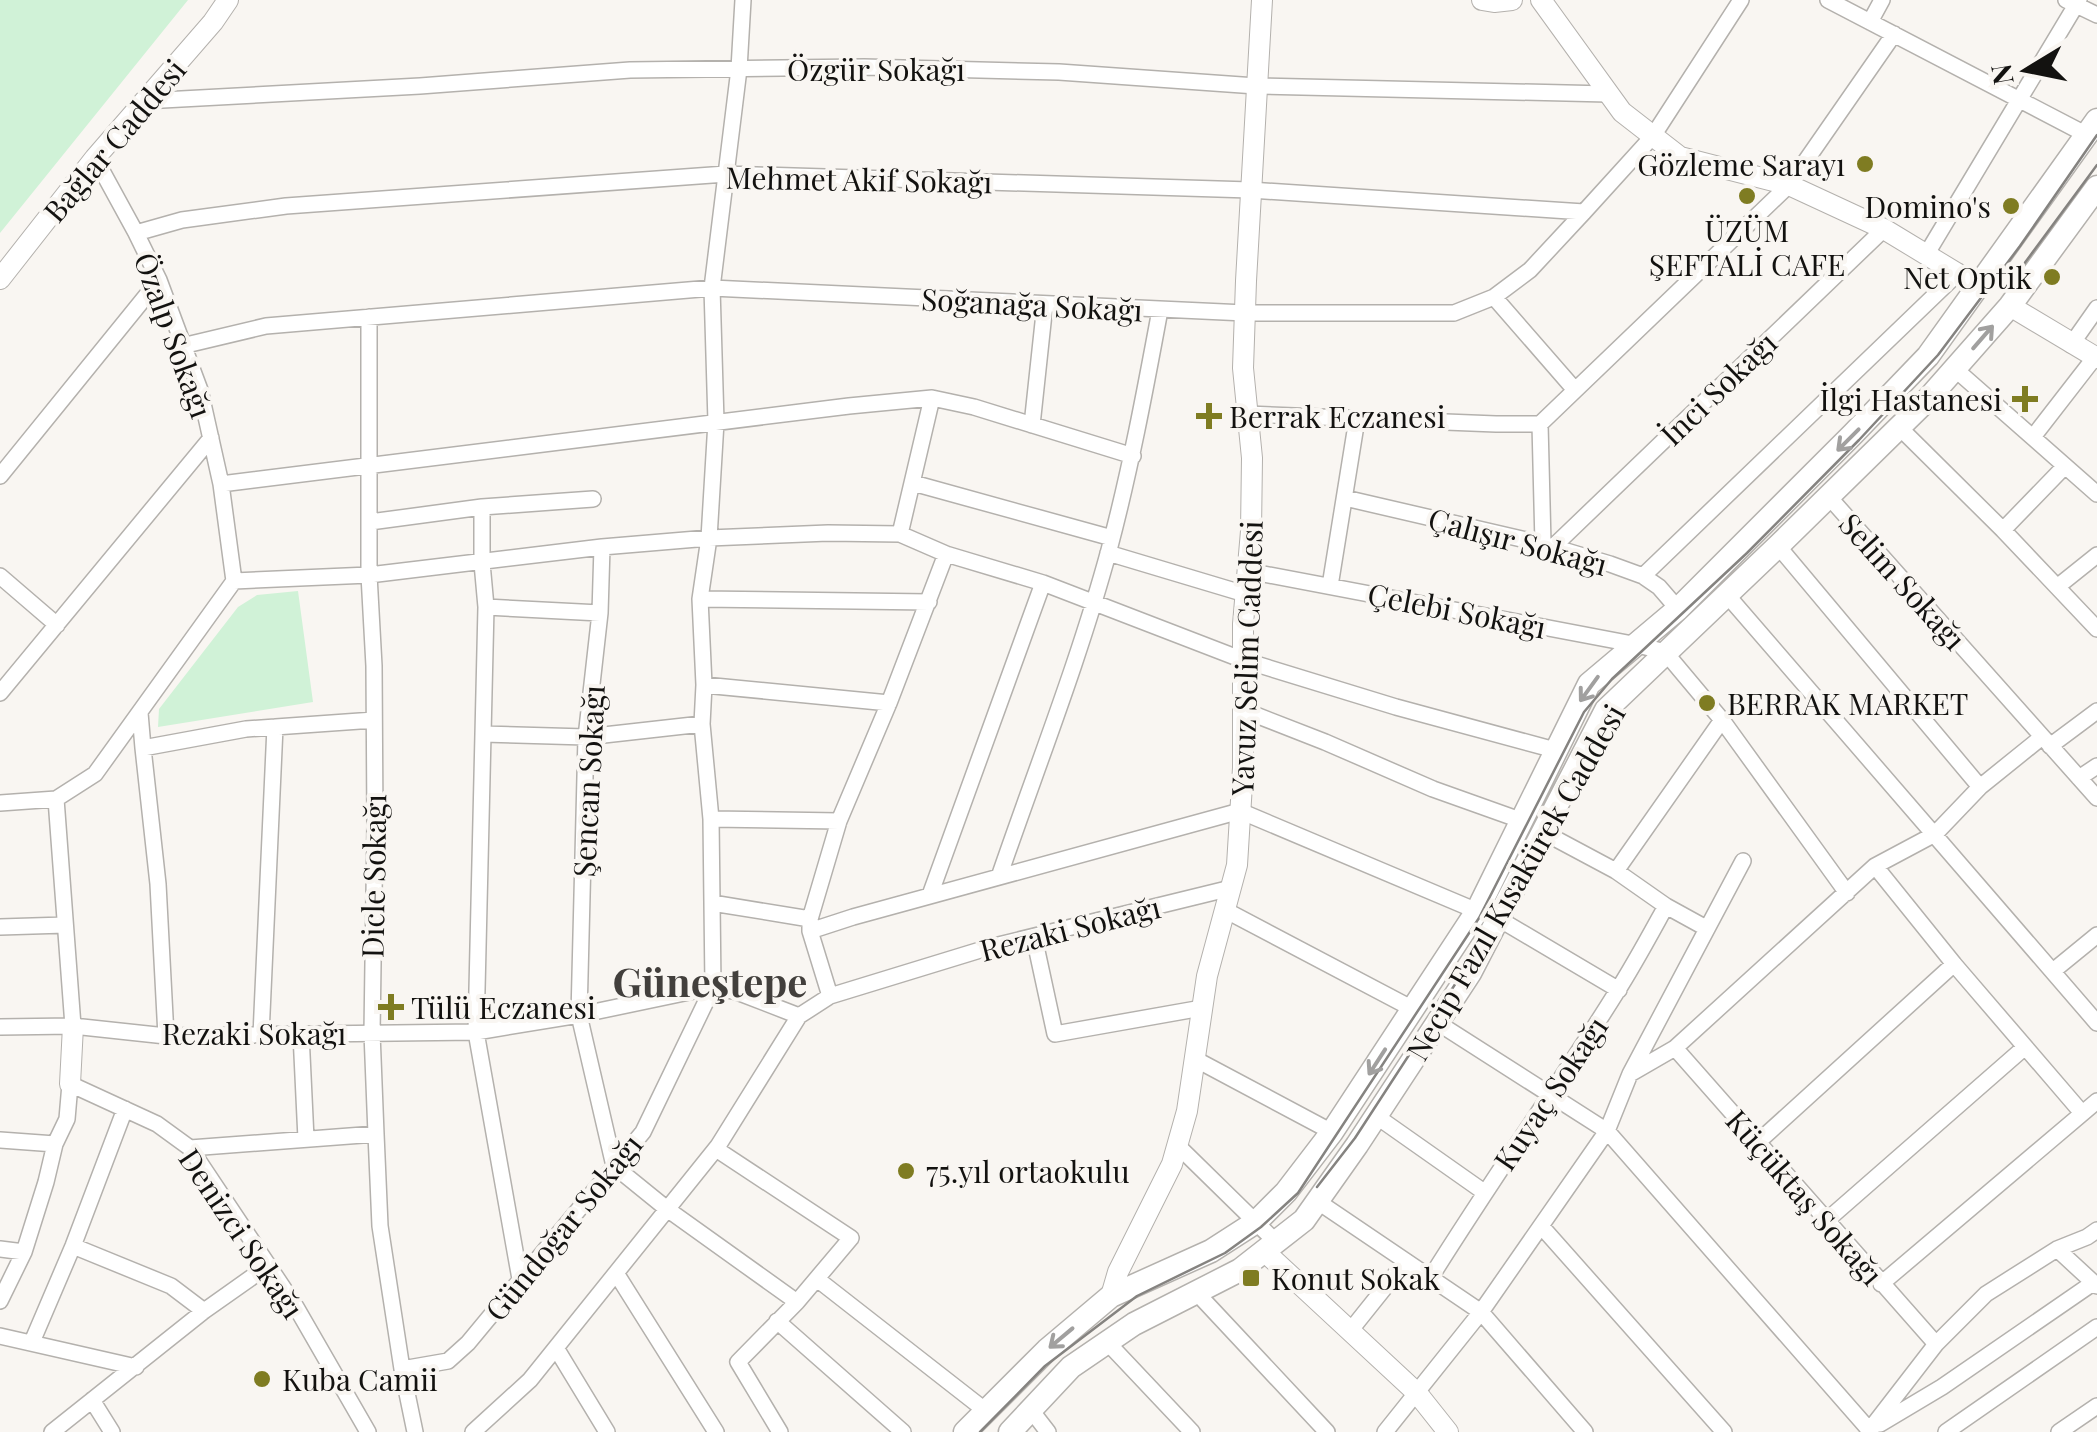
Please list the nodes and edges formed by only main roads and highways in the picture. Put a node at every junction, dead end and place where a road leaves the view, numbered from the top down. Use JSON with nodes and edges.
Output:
{"nodes":[{"id":1,"x":2092,"y":128,"type":"edge"},
{"id":2,"x":2097,"y":187,"type":"edge"},
{"id":3,"x":965,"y":1432,"type":"edge"},
{"id":4,"x":1010,"y":1432,"type":"edge"}],
"edges":[{"from":1,"to":3,"type":"main road","name":"Necip Fazıl Kısakürek Caddesi","one_way":true},
{"from":4,"to":2,"type":"main road","name":"Necip Fazıl Kısakürek Caddesi","one_way":true}]}
